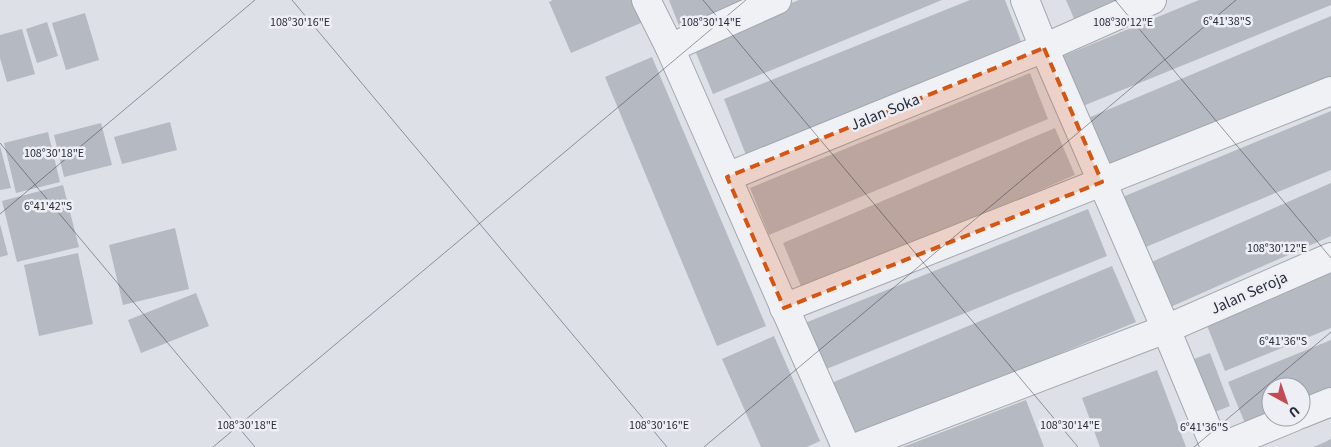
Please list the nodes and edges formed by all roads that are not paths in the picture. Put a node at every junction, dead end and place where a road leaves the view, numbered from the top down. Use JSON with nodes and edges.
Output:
{"nodes":[{"id":1,"x":646,"y":0,"type":"edge"},
{"id":2,"x":777,"y":0,"type":"edge"},
{"id":3,"x":1025,"y":0,"type":"edge"},
{"id":4,"x":1152,"y":0,"type":"edge"},
{"id":5,"x":670,"y":48,"type":"junction"},
{"id":6,"x":1044,"y":48,"type":"junction"},
{"id":7,"x":1331,"y":91,"type":"edge"},
{"id":8,"x":727,"y":177,"type":"junction"},
{"id":9,"x":1102,"y":182,"type":"junction"},
{"id":10,"x":1331,"y":257,"type":"edge"},
{"id":11,"x":784,"y":308,"type":"junction"},
{"id":12,"x":1166,"y":329,"type":"junction"},
{"id":13,"x":1331,"y":402,"type":"edge"},
{"id":14,"x":1311,"y":410,"type":"edge"},
{"id":15,"x":1270,"y":427,"type":"edge"},
{"id":16,"x":846,"y":447,"type":"edge"},
{"id":17,"x":857,"y":447,"type":"edge"},
{"id":18,"x":1215,"y":447,"type":"edge"},
{"id":19,"x":1221,"y":447,"type":"edge"}],
"edges":[{"from":1,"to":5,"type":"street"},
{"from":2,"to":5,"type":"street"},
{"from":3,"to":6,"type":"street"},
{"from":4,"to":6,"type":"street","name":"Jalan Soka"},
{"from":5,"to":8,"type":"street"},
{"from":6,"to":8,"type":"street","name":"Jalan Soka"},
{"from":6,"to":9,"type":"street"},
{"from":7,"to":9,"type":"street"},
{"from":8,"to":11,"type":"street"},
{"from":9,"to":11,"type":"street"},
{"from":9,"to":12,"type":"street"},
{"from":10,"to":12,"type":"street","name":"Jalan Seroja"},
{"from":11,"to":16,"type":"street"},
{"from":12,"to":17,"type":"street","name":"Jalan Seroja"},
{"from":12,"to":18,"type":"street"},
{"from":13,"to":14,"type":"street"},
{"from":15,"to":19,"type":"street"}]}
